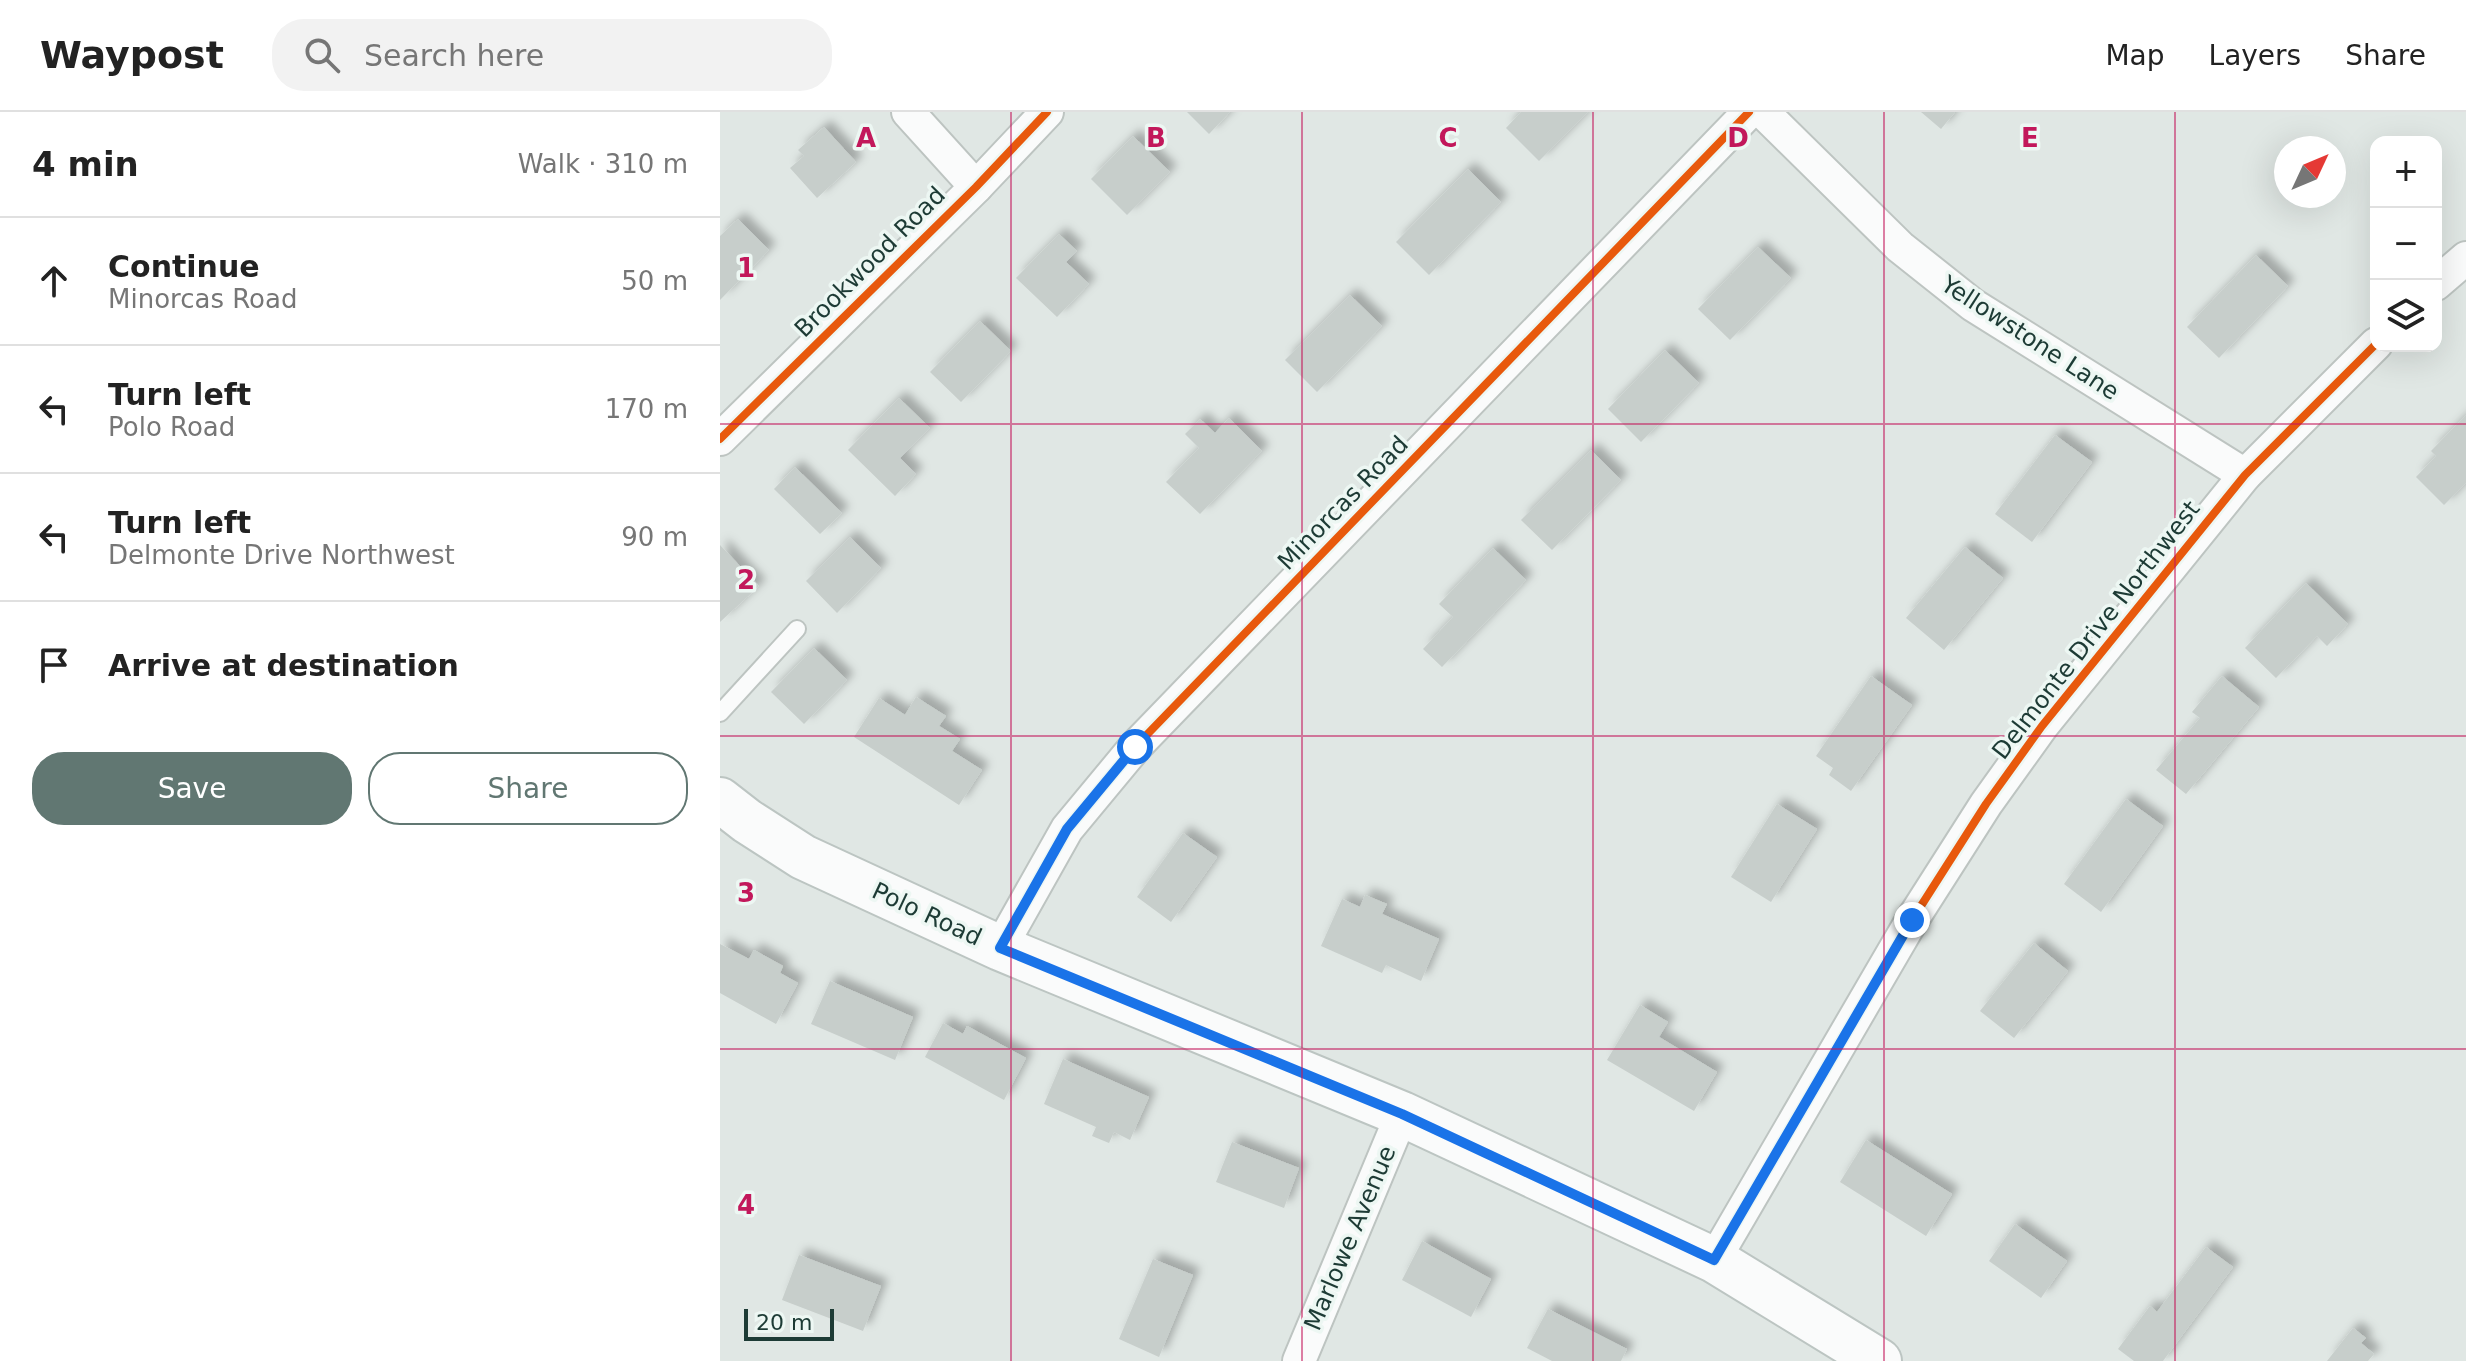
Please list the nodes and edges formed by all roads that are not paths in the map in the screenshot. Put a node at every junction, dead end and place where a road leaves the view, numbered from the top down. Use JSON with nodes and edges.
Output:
{"nodes":[{"id":1,"x":908,"y":112,"type":"edge"},
{"id":2,"x":1047,"y":112,"type":"edge"},
{"id":3,"x":1749,"y":112,"type":"edge"},
{"id":4,"x":1763,"y":112,"type":"edge"},
{"id":5,"x":976,"y":187,"type":"junction"},
{"id":6,"x":2466,"y":258,"type":"edge"},
{"id":7,"x":2441,"y":280,"type":"edge"},
{"id":8,"x":2370,"y":350,"type":"edge"},
{"id":9,"x":720,"y":439,"type":"edge"},
{"id":10,"x":2245,"y":475,"type":"junction"},
{"id":11,"x":797,"y":629,"type":"dead end"},
{"id":12,"x":720,"y":713,"type":"edge"},
{"id":13,"x":720,"y":800,"type":"edge"},
{"id":14,"x":1000,"y":948,"type":"junction"},
{"id":15,"x":1402,"y":1114,"type":"junction"},
{"id":16,"x":1714,"y":1260,"type":"junction"},
{"id":17,"x":1299,"y":1361,"type":"edge"},
{"id":18,"x":1879,"y":1361,"type":"edge"}],
"edges":[{"from":1,"to":5,"type":"street"},
{"from":2,"to":5,"type":"street","name":"Brookwood Road"},
{"from":3,"to":14,"type":"street","name":"Minorcas Road"},
{"from":4,"to":10,"type":"street","name":"Yellowstone Lane"},
{"from":5,"to":9,"type":"street","name":"Brookwood Road"},
{"from":6,"to":7,"type":"street"},
{"from":8,"to":10,"type":"street","name":"Delmonte Drive Northwest"},
{"from":10,"to":16,"type":"street","name":"Delmonte Drive Northwest"},
{"from":11,"to":12,"type":"lane"},
{"from":13,"to":14,"type":"main road","name":"Polo Road"},
{"from":14,"to":15,"type":"main road","name":"Polo Road"},
{"from":15,"to":16,"type":"main road","name":"Polo Road"},
{"from":15,"to":17,"type":"street","name":"Marlowe Avenue"},
{"from":16,"to":18,"type":"main road","name":"Polo Road"}]}
